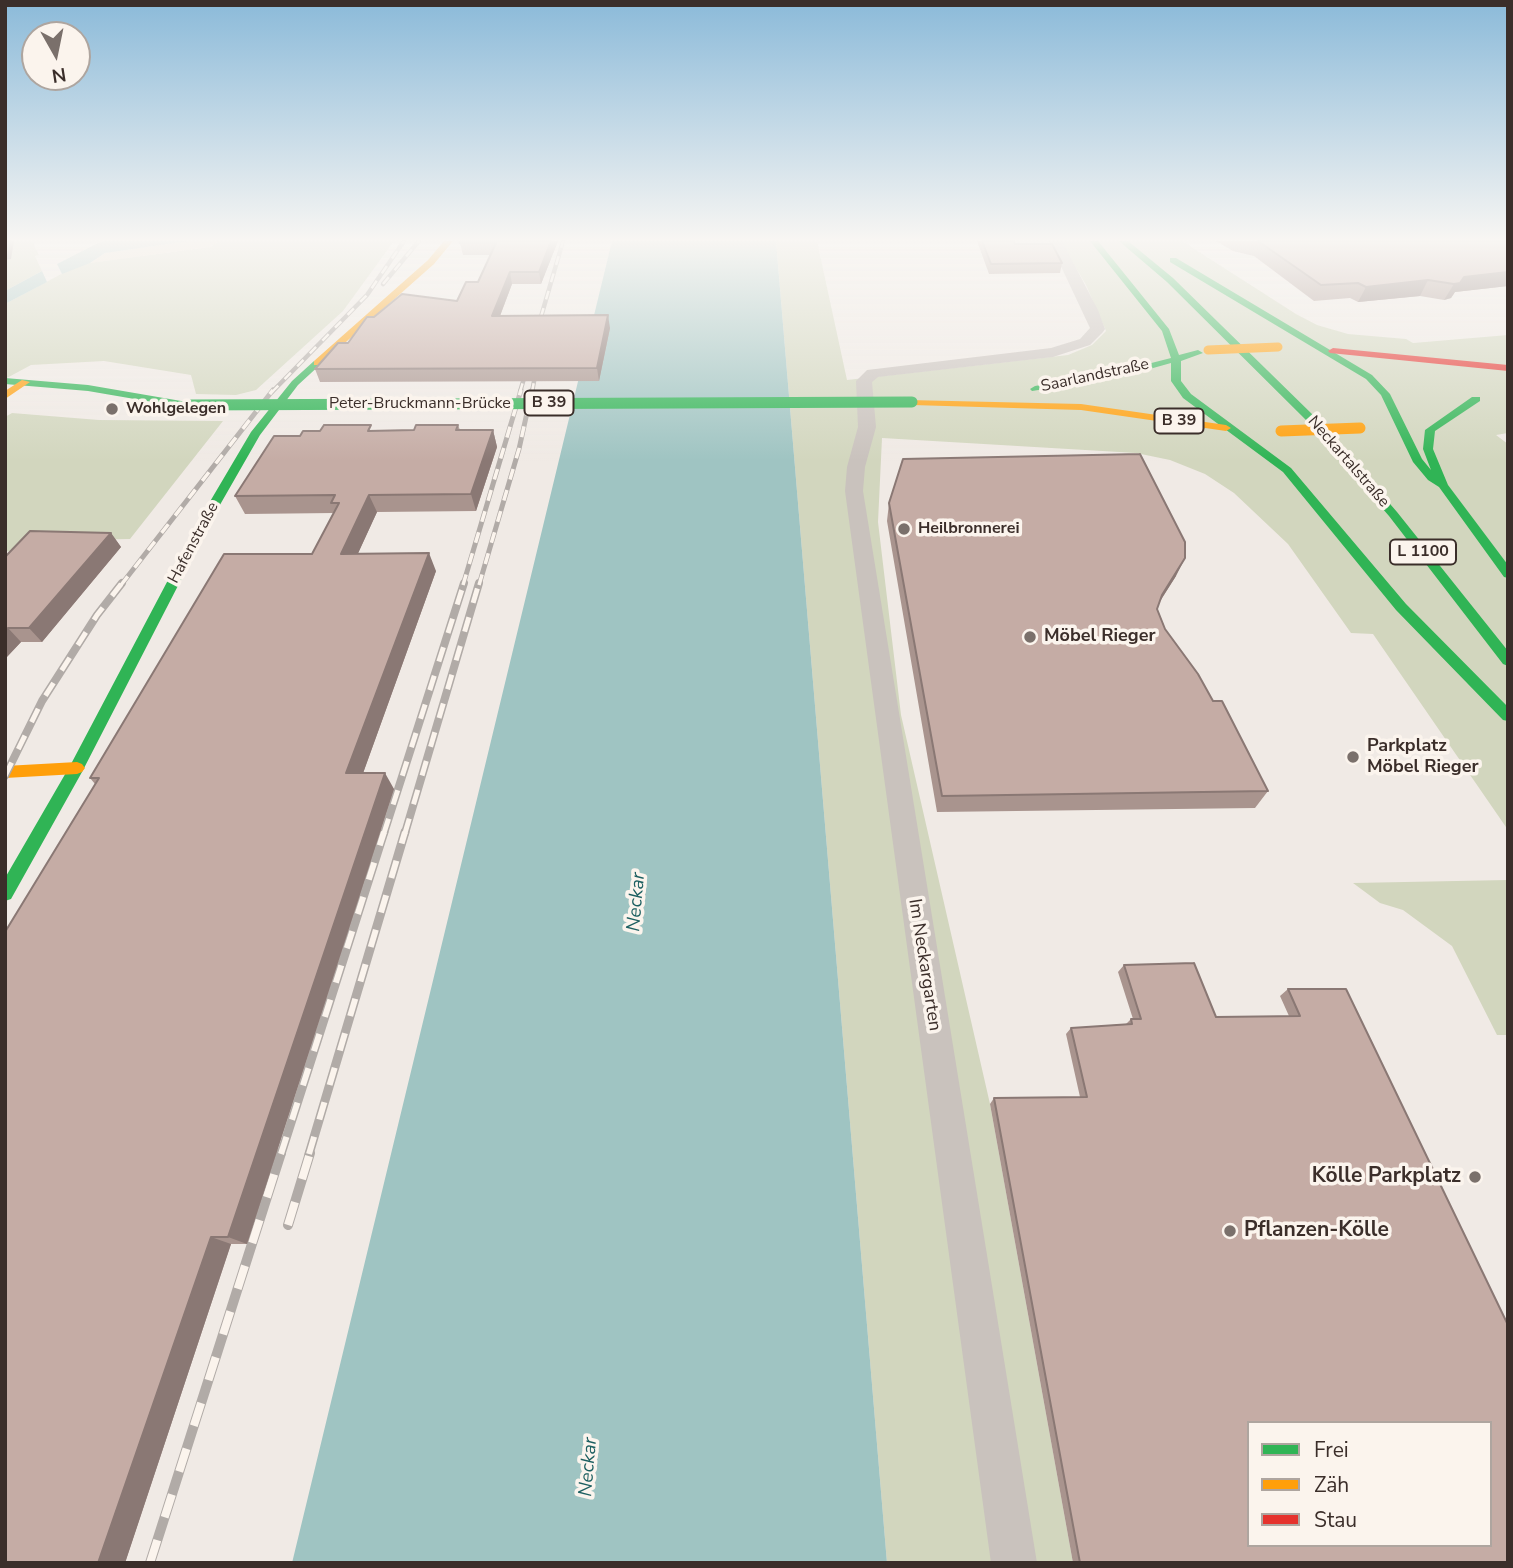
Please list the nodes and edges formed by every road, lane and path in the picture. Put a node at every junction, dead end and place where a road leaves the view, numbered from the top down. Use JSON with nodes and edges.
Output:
{"nodes":[{"id":1,"x":372,"y":314,"type":"edge"},
{"id":2,"x":1093,"y":314,"type":"edge"},
{"id":3,"x":1151,"y":314,"type":"edge"},
{"id":4,"x":1206,"y":314,"type":"edge"},
{"id":5,"x":1261,"y":314,"type":"edge"},
{"id":6,"x":1154,"y":318,"type":"junction"},
{"id":7,"x":1269,"y":319,"type":"junction"},
{"id":8,"x":1323,"y":350,"type":"junction"},
{"id":9,"x":1176,"y":359,"type":"junction"},
{"id":10,"x":1438,"y":363,"type":"junction"},
{"id":11,"x":1508,"y":368,"type":"edge"},
{"id":12,"x":873,"y":373,"type":"joint"},
{"id":13,"x":1121,"y":374,"type":"junction"},
{"id":14,"x":5,"y":381,"type":"edge"},
{"id":15,"x":25,"y":382,"type":"junction"},
{"id":16,"x":1497,"y":395,"type":"dead end"},
{"id":17,"x":5,"y":396,"type":"edge"},
{"id":18,"x":1476,"y":400,"type":"junction"},
{"id":19,"x":912,"y":402,"type":"joint"},
{"id":20,"x":932,"y":402,"type":"junction"},
{"id":21,"x":1126,"y":413,"type":"junction"},
{"id":22,"x":1399,"y":422,"type":"junction"},
{"id":23,"x":1232,"y":429,"type":"junction"},
{"id":24,"x":1296,"y":483,"type":"junction"},
{"id":25,"x":1443,"y":485,"type":"junction"},
{"id":26,"x":1508,"y":574,"type":"edge"},
{"id":27,"x":1508,"y":661,"type":"edge"},
{"id":28,"x":1508,"y":716,"type":"edge"},
{"id":29,"x":77,"y":768,"type":"junction"},
{"id":30,"x":5,"y":772,"type":"edge"},
{"id":31,"x":5,"y":894,"type":"edge"},
{"id":32,"x":1014,"y":1563,"type":"edge"}],
"edges":[{"from":1,"to":29,"type":"main road","name":"Hafenstraße"},
{"from":2,"to":12,"type":"street"},
{"from":3,"to":6,"type":"main road"},
{"from":4,"to":27,"type":"main road","name":"Neckartalstraße","number":"L 1100"},
{"from":5,"to":7,"type":"main road"},
{"from":6,"to":9,"type":"main road"},
{"from":6,"to":13,"type":"main road"},
{"from":7,"to":8,"type":"main road"},
{"from":7,"to":10,"type":"main road"},
{"from":8,"to":9,"type":"main road","name":"Saarlandstraße","number":"B 39","bridge":true},
{"from":8,"to":10,"type":"main road","name":"Saarlandstraße","number":"B 39"},
{"from":8,"to":22,"type":"main road"},
{"from":9,"to":13,"type":"main road","name":"Saarlandstraße","number":"B 39"},
{"from":9,"to":23,"type":"main road"},
{"from":10,"to":11,"type":"main road","name":"Saarlandstraße","number":"B 39"},
{"from":12,"to":32,"type":"street","name":"Im Neckargarten"},
{"from":13,"to":20,"type":"main road","name":"Saarlandstraße","number":"B 39"},
{"from":14,"to":15,"type":"main road","number":"B 39"},
{"from":15,"to":17,"type":"main road"},
{"from":15,"to":19,"type":"main road","name":"Peter-Bruckmann-Brücke","number":"B 39","bridge":true},
{"from":16,"to":18,"type":"main road","name":"Saarlandstraße","number":"B 39"},
{"from":18,"to":22,"type":"main road","name":"Saarlandstraße","number":"B 39"},
{"from":18,"to":25,"type":"main road"},
{"from":19,"to":20,"type":"main road","name":"Saarlandstraße","number":"B 39"},
{"from":20,"to":21,"type":"main road","name":"Saarlandstraße","number":"B 39"},
{"from":21,"to":23,"type":"main road","name":"Saarlandstraße","number":"B 39"},
{"from":21,"to":24,"type":"main road"},
{"from":22,"to":23,"type":"main road","name":"Saarlandstraße","number":"B 39","bridge":true},
{"from":22,"to":25,"type":"main road"},
{"from":23,"to":24,"type":"main road"},
{"from":24,"to":28,"type":"main road"},
{"from":25,"to":26,"type":"main road"},
{"from":29,"to":30,"type":"main road"},
{"from":29,"to":31,"type":"main road","name":"Hafenstraße"}]}
